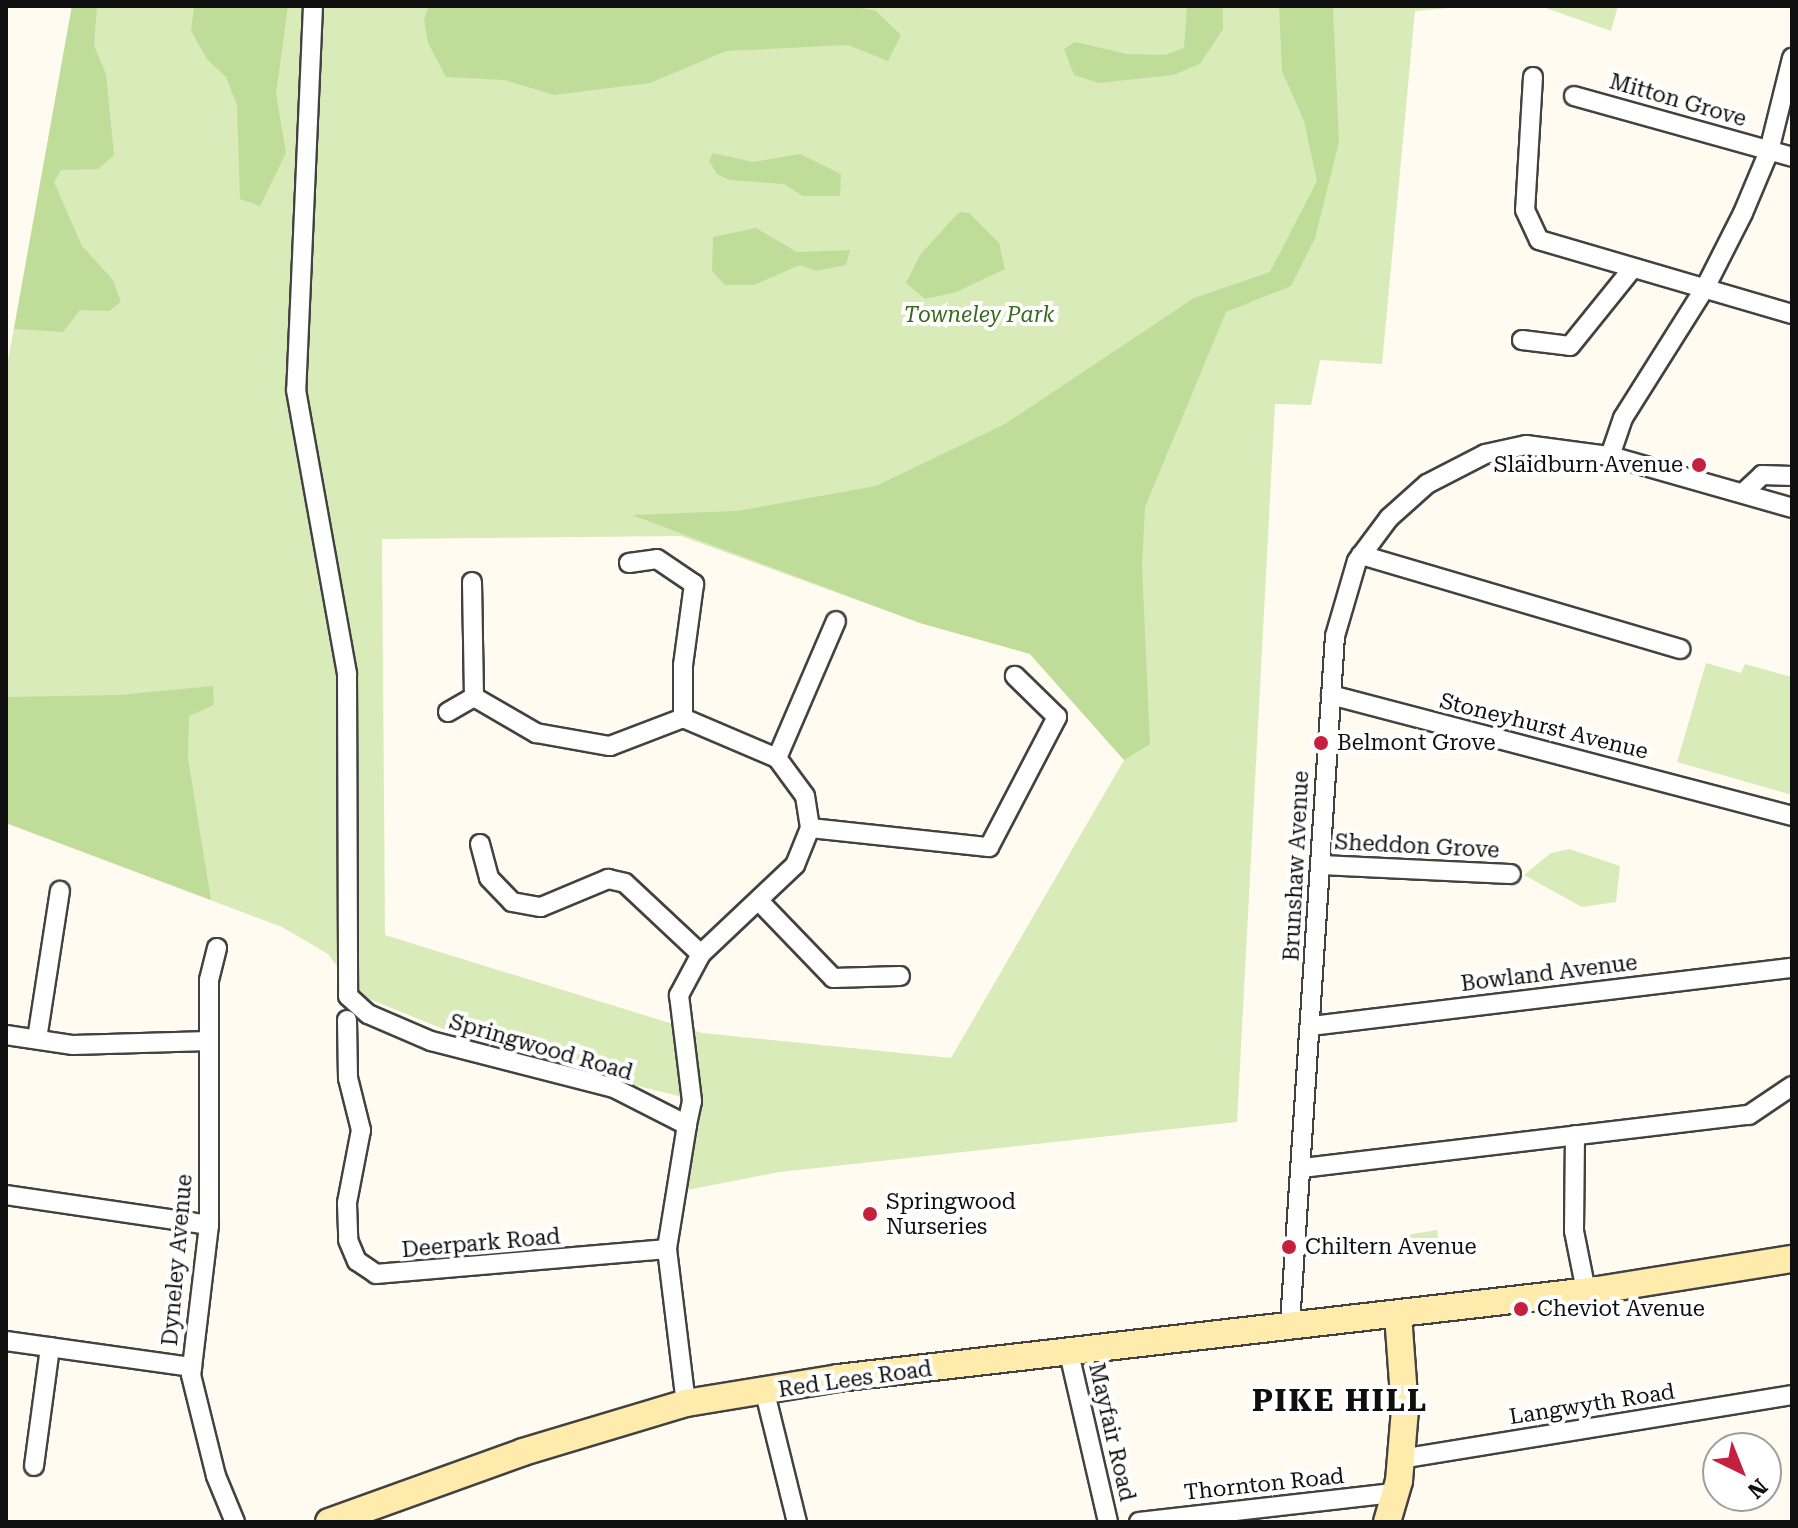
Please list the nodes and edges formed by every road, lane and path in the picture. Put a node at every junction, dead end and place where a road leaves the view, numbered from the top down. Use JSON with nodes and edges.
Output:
{"nodes":[{"id":1,"x":313,"y":6,"type":"edge"},
{"id":2,"x":1792,"y":58,"type":"edge"},
{"id":3,"x":1533,"y":77,"type":"dead end"},
{"id":4,"x":1574,"y":96,"type":"dead end"},
{"id":5,"x":1769,"y":151,"type":"junction"},
{"id":6,"x":1792,"y":157,"type":"edge"},
{"id":7,"x":1633,"y":268,"type":"junction"},
{"id":8,"x":1706,"y":286,"type":"junction"},
{"id":9,"x":1792,"y":314,"type":"edge"},
{"id":10,"x":1522,"y":340,"type":"dead end"},
{"id":11,"x":1610,"y":456,"type":"junction"},
{"id":12,"x":1792,"y":476,"type":"edge"},
{"id":13,"x":1743,"y":493,"type":"junction"},
{"id":14,"x":1792,"y":508,"type":"edge"},
{"id":15,"x":1361,"y":555,"type":"junction"},
{"id":16,"x":629,"y":563,"type":"dead end"},
{"id":17,"x":472,"y":582,"type":"dead end"},
{"id":18,"x":836,"y":621,"type":"dead end"},
{"id":19,"x":1680,"y":649,"type":"dead end"},
{"id":20,"x":1015,"y":676,"type":"dead end"},
{"id":21,"x":1331,"y":695,"type":"junction"},
{"id":22,"x":474,"y":697,"type":"junction"},
{"id":23,"x":448,"y":712,"type":"dead end"},
{"id":24,"x":683,"y":718,"type":"junction"},
{"id":25,"x":777,"y":758,"type":"junction"},
{"id":26,"x":1792,"y":816,"type":"edge"},
{"id":27,"x":810,"y":828,"type":"junction"},
{"id":28,"x":480,"y":844,"type":"dead end"},
{"id":29,"x":1320,"y":865,"type":"junction"},
{"id":30,"x":1511,"y":874,"type":"dead end"},
{"id":31,"x":60,"y":891,"type":"dead end"},
{"id":32,"x":759,"y":901,"type":"junction"},
{"id":33,"x":217,"y":948,"type":"dead end"},
{"id":34,"x":701,"y":954,"type":"junction"},
{"id":35,"x":1792,"y":968,"type":"edge"},
{"id":36,"x":900,"y":976,"type":"dead end"},
{"id":37,"x":347,"y":1020,"type":"dead end"},
{"id":38,"x":1311,"y":1026,"type":"junction"},
{"id":39,"x":6,"y":1035,"type":"edge"},
{"id":40,"x":37,"y":1039,"type":"junction"},
{"id":41,"x":209,"y":1041,"type":"junction"},
{"id":42,"x":1792,"y":1086,"type":"edge"},
{"id":43,"x":687,"y":1125,"type":"junction"},
{"id":44,"x":1575,"y":1135,"type":"junction"},
{"id":45,"x":1302,"y":1168,"type":"junction"},
{"id":46,"x":6,"y":1195,"type":"edge"},
{"id":47,"x":209,"y":1225,"type":"junction"},
{"id":48,"x":667,"y":1249,"type":"junction"},
{"id":49,"x":1792,"y":1259,"type":"edge"},
{"id":50,"x":1586,"y":1291,"type":"junction"},
{"id":51,"x":1398,"y":1315,"type":"junction"},
{"id":52,"x":1290,"y":1324,"type":"junction"},
{"id":53,"x":6,"y":1341,"type":"edge"},
{"id":54,"x":50,"y":1347,"type":"junction"},
{"id":55,"x":1069,"y":1353,"type":"junction"},
{"id":56,"x":192,"y":1367,"type":"junction"},
{"id":57,"x":765,"y":1393,"type":"junction"},
{"id":58,"x":1792,"y":1395,"type":"edge"},
{"id":59,"x":686,"y":1403,"type":"junction"},
{"id":60,"x":1401,"y":1459,"type":"junction"},
{"id":61,"x":34,"y":1466,"type":"dead end"},
{"id":62,"x":1395,"y":1493,"type":"junction"},
{"id":63,"x":1217,"y":1518,"type":"edge"},
{"id":64,"x":235,"y":1522,"type":"edge"},
{"id":65,"x":329,"y":1522,"type":"edge"},
{"id":66,"x":797,"y":1522,"type":"edge"},
{"id":67,"x":1108,"y":1522,"type":"edge"},
{"id":68,"x":1139,"y":1522,"type":"edge"},
{"id":69,"x":1387,"y":1522,"type":"edge"}],
"edges":[{"from":1,"to":43,"type":"street","name":"Springwood Road"},
{"from":2,"to":5,"type":"street"},
{"from":3,"to":7,"type":"street"},
{"from":4,"to":5,"type":"street","name":"Mitton Grove"},
{"from":5,"to":6,"type":"street","name":"Mitton Grove"},
{"from":5,"to":8,"type":"street"},
{"from":7,"to":8,"type":"street"},
{"from":7,"to":10,"type":"street"},
{"from":8,"to":9,"type":"street"},
{"from":8,"to":11,"type":"street"},
{"from":11,"to":13,"type":"street","name":"Brunshaw Avenue"},
{"from":11,"to":15,"type":"street","name":"Brunshaw Avenue"},
{"from":12,"to":13,"type":"street"},
{"from":13,"to":14,"type":"street","name":"Brunshaw Avenue"},
{"from":15,"to":19,"type":"street"},
{"from":15,"to":21,"type":"street","name":"Brunshaw Avenue"},
{"from":16,"to":24,"type":"street"},
{"from":17,"to":22,"type":"street"},
{"from":18,"to":25,"type":"street"},
{"from":20,"to":27,"type":"street"},
{"from":21,"to":26,"type":"street","name":"Stoneyhurst Avenue"},
{"from":21,"to":29,"type":"street","name":"Brunshaw Avenue"},
{"from":22,"to":23,"type":"street"},
{"from":22,"to":24,"type":"street"},
{"from":24,"to":25,"type":"street"},
{"from":25,"to":27,"type":"street"},
{"from":27,"to":32,"type":"street"},
{"from":28,"to":34,"type":"street"},
{"from":29,"to":30,"type":"street","name":"Sheddon Grove"},
{"from":29,"to":38,"type":"street","name":"Brunshaw Avenue"},
{"from":31,"to":40,"type":"street"},
{"from":32,"to":34,"type":"street"},
{"from":32,"to":36,"type":"street"},
{"from":33,"to":41,"type":"street","name":"Dyneley Avenue"},
{"from":34,"to":43,"type":"street"},
{"from":35,"to":38,"type":"street","name":"Bowland Avenue"},
{"from":37,"to":48,"type":"street","name":"Deerpark Road"},
{"from":38,"to":45,"type":"street","name":"Brunshaw Avenue"},
{"from":39,"to":40,"type":"street"},
{"from":40,"to":41,"type":"street"},
{"from":41,"to":47,"type":"street","name":"Dyneley Avenue"},
{"from":42,"to":44,"type":"street"},
{"from":43,"to":48,"type":"street"},
{"from":44,"to":45,"type":"street"},
{"from":44,"to":50,"type":"street"},
{"from":45,"to":52,"type":"street","name":"Brunshaw Avenue"},
{"from":46,"to":47,"type":"street"},
{"from":47,"to":56,"type":"street","name":"Dyneley Avenue"},
{"from":48,"to":59,"type":"street"},
{"from":49,"to":50,"type":"street","name":"Red Lees Road"},
{"from":50,"to":51,"type":"street","name":"Red Lees Road"},
{"from":51,"to":52,"type":"street","name":"Red Lees Road"},
{"from":51,"to":60,"type":"street"},
{"from":52,"to":55,"type":"street","name":"Red Lees Road"},
{"from":53,"to":54,"type":"street"},
{"from":54,"to":56,"type":"street"},
{"from":54,"to":61,"type":"street"},
{"from":55,"to":57,"type":"street","name":"Red Lees Road"},
{"from":55,"to":67,"type":"street","name":"Mayfair Road"},
{"from":56,"to":64,"type":"street","name":"Dyneley Avenue"},
{"from":57,"to":59,"type":"street","name":"Red Lees Road"},
{"from":57,"to":66,"type":"street"},
{"from":58,"to":60,"type":"street","name":"Langwyth Road"},
{"from":59,"to":65,"type":"street","name":"Red Lees Road"},
{"from":60,"to":62,"type":"street"},
{"from":62,"to":63,"type":"street","name":"Thornton Road"},
{"from":62,"to":69,"type":"street"},
{"from":63,"to":68,"type":"street","name":"Thornton Road"}]}
